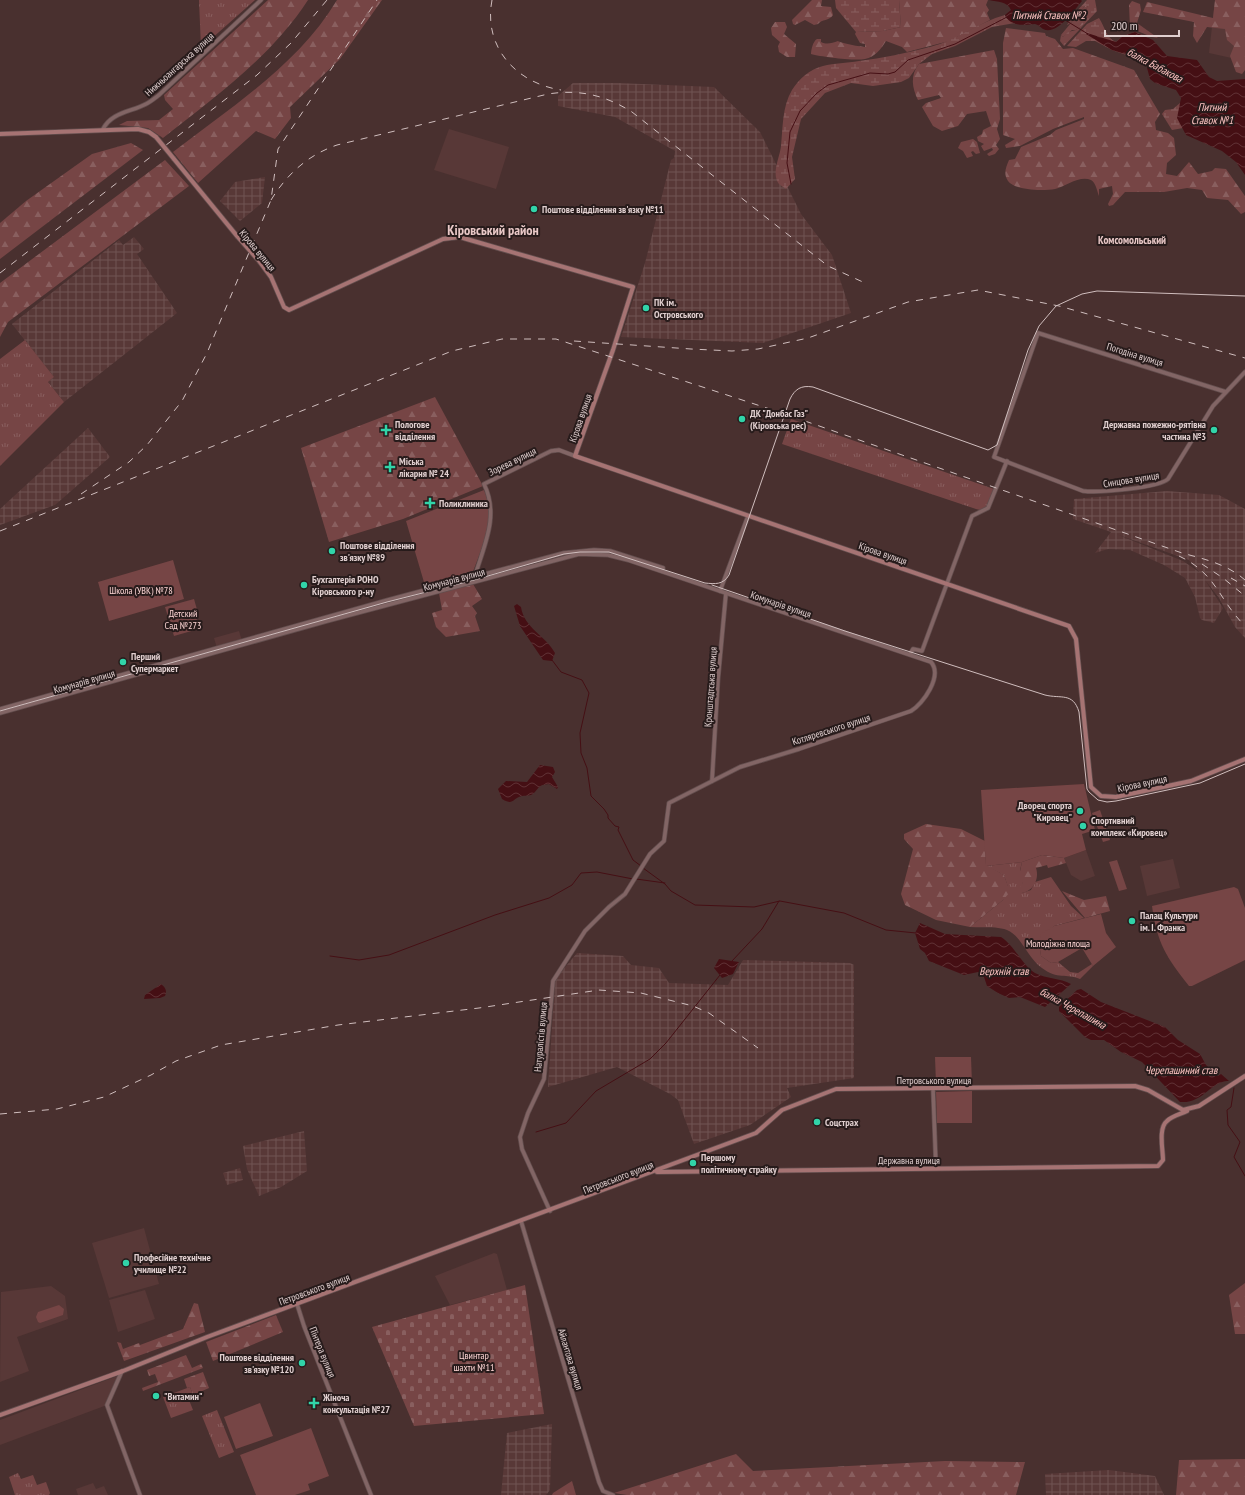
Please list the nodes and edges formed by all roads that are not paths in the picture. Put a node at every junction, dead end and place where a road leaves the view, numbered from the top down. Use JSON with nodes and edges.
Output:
{"nodes":[{"id":1,"x":260,"y":0,"type":"edge"},
{"id":2,"x":103,"y":129,"type":"junction"},
{"id":3,"x":0,"y":134,"type":"edge"},
{"id":4,"x":1245,"y":372,"type":"edge"},
{"id":5,"x":1226,"y":392,"type":"junction"},
{"id":6,"x":575,"y":456,"type":"junction"},
{"id":7,"x":994,"y":457,"type":"joint"},
{"id":8,"x":1007,"y":461,"type":"junction"},
{"id":9,"x":748,"y":516,"type":"junction"},
{"id":10,"x":474,"y":580,"type":"junction"},
{"id":11,"x":946,"y":584,"type":"junction"},
{"id":12,"x":720,"y":591,"type":"junction"},
{"id":13,"x":726,"y":593,"type":"junction"},
{"id":14,"x":910,"y":654,"type":"junction"},
{"id":15,"x":0,"y":709,"type":"edge"},
{"id":16,"x":0,"y":713,"type":"edge"},
{"id":17,"x":1245,"y":759,"type":"edge"},
{"id":18,"x":712,"y":781,"type":"junction"},
{"id":19,"x":668,"y":803,"type":"joint"},
{"id":20,"x":1245,"y":1076,"type":"edge"},
{"id":21,"x":933,"y":1088,"type":"junction"},
{"id":22,"x":1193,"y":1108,"type":"junction"},
{"id":23,"x":936,"y":1168,"type":"junction"},
{"id":24,"x":653,"y":1172,"type":"junction"},
{"id":25,"x":550,"y":1211,"type":"junction"},
{"id":26,"x":521,"y":1221,"type":"junction"},
{"id":27,"x":297,"y":1304,"type":"junction"},
{"id":28,"x":123,"y":1371,"type":"junction"},
{"id":29,"x":0,"y":1415,"type":"edge"},
{"id":30,"x":140,"y":1495,"type":"edge"},
{"id":31,"x":371,"y":1495,"type":"edge"},
{"id":32,"x":613,"y":1495,"type":"edge"}],
"edges":[{"from":1,"to":2,"type":"street","name":"Нижньоангарська вулиця"},
{"from":2,"to":3,"type":"main road","name":"Кірова вулиця"},
{"from":2,"to":6,"type":"main road","name":"Кірова вулиця","bridge":true},
{"from":4,"to":5,"type":"street","name":"Синцова вулиця"},
{"from":5,"to":7,"type":"street","name":"Погодіна вулиця"},
{"from":5,"to":8,"type":"street","name":"Синцова вулиця"},
{"from":6,"to":9,"type":"main road","name":"Кірова вулиця"},
{"from":6,"to":10,"type":"street","name":"Зорева вулиця"},
{"from":7,"to":8,"type":"street","name":"Синцова вулиця"},
{"from":8,"to":11,"type":"street"},
{"from":9,"to":11,"type":"main road","name":"Кірова вулиця"},
{"from":9,"to":12,"type":"street"},
{"from":10,"to":12,"type":"street","name":"Комунарів вулиця"},
{"from":10,"to":15,"type":"street","name":"Комунарів вулиця"},
{"from":10,"to":16,"type":"street","name":"Комунарів вулиця"},
{"from":11,"to":14,"type":"street"},
{"from":11,"to":17,"type":"main road","name":"Кірова вулиця"},
{"from":12,"to":13,"type":"street","name":"Комунарів вулиця"},
{"from":13,"to":14,"type":"street","name":"Комунарів вулиця"},
{"from":13,"to":18,"type":"street","name":"Кронштадтська вулиця"},
{"from":14,"to":18,"type":"street","name":"Котляревського вулиця"},
{"from":18,"to":19,"type":"street","name":"Котляревського вулиця"},
{"from":19,"to":25,"type":"street","name":"Натуралістів вулиця"},
{"from":20,"to":22,"type":"main road"},
{"from":21,"to":22,"type":"main road","name":"Петровського вулиця"},
{"from":21,"to":23,"type":"street"},
{"from":21,"to":24,"type":"main road","name":"Петровського вулиця"},
{"from":22,"to":23,"type":"main road","name":"Державна вулиця"},
{"from":23,"to":24,"type":"main road","name":"Державна вулиця"},
{"from":24,"to":25,"type":"main road","name":"Петровського вулиця"},
{"from":25,"to":26,"type":"main road","name":"Петровського вулиця"},
{"from":26,"to":27,"type":"main road","name":"Петровського вулиця"},
{"from":26,"to":32,"type":"street","name":"Айлантова вулиця"},
{"from":27,"to":28,"type":"main road","name":"Петровського вулиця"},
{"from":27,"to":31,"type":"street","name":"Пінтера вулиця"},
{"from":28,"to":29,"type":"main road","name":"Петровського вулиця"},
{"from":28,"to":30,"type":"street"}]}
